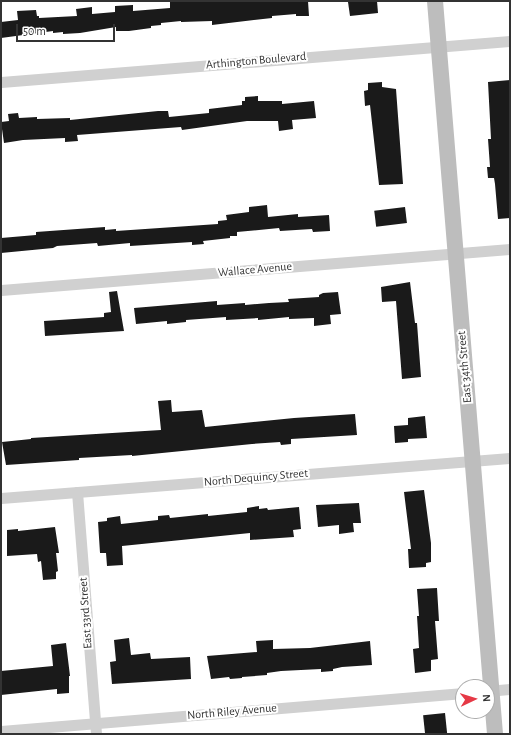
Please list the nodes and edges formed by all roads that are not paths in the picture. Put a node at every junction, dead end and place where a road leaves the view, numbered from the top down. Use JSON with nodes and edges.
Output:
{"nodes":[{"id":1,"x":435,"y":1,"type":"edge"},
{"id":2,"x":510,"y":41,"type":"edge"},
{"id":3,"x":439,"y":46,"type":"junction"},
{"id":4,"x":1,"y":82,"type":"edge"},
{"id":5,"x":510,"y":249,"type":"edge"},
{"id":6,"x":455,"y":253,"type":"junction"},
{"id":7,"x":1,"y":290,"type":"edge"},
{"id":8,"x":510,"y":458,"type":"edge"},
{"id":9,"x":474,"y":461,"type":"junction"},
{"id":10,"x":77,"y":492,"type":"junction"},
{"id":11,"x":1,"y":498,"type":"edge"},
{"id":12,"x":488,"y":679,"type":"edge"},
{"id":13,"x":510,"y":689,"type":"edge"},
{"id":14,"x":495,"y":690,"type":"edge"},
{"id":15,"x":455,"y":694,"type":"edge"},
{"id":16,"x":493,"y":719,"type":"edge"},
{"id":17,"x":95,"y":729,"type":"edge"},
{"id":18,"x":1,"y":731,"type":"edge"},
{"id":19,"x":495,"y":734,"type":"edge"}],
"edges":[{"from":1,"to":3,"type":"main road","name":"East 34th Street"},
{"from":2,"to":3,"type":"street","name":"Arthington Boulevard"},
{"from":3,"to":4,"type":"street","name":"Arthington Boulevard"},
{"from":3,"to":6,"type":"main road","name":"East 34th Street"},
{"from":5,"to":6,"type":"street","name":"Wallace Avenue"},
{"from":6,"to":7,"type":"street","name":"Wallace Avenue"},
{"from":6,"to":9,"type":"main road","name":"East 34th Street"},
{"from":8,"to":9,"type":"street","name":"North Dequincy Street"},
{"from":9,"to":10,"type":"street","name":"North Dequincy Street"},
{"from":9,"to":12,"type":"main road","name":"East 34th Street"},
{"from":10,"to":11,"type":"street","name":"North Dequincy Street"},
{"from":10,"to":17,"type":"street","name":"East 33rd Street"},
{"from":13,"to":14,"type":"street"},
{"from":15,"to":17,"type":"street","name":"North Riley Avenue"},
{"from":16,"to":19,"type":"main road","name":"East 34th Street"},
{"from":17,"to":18,"type":"street","name":"North Riley Avenue"}]}
